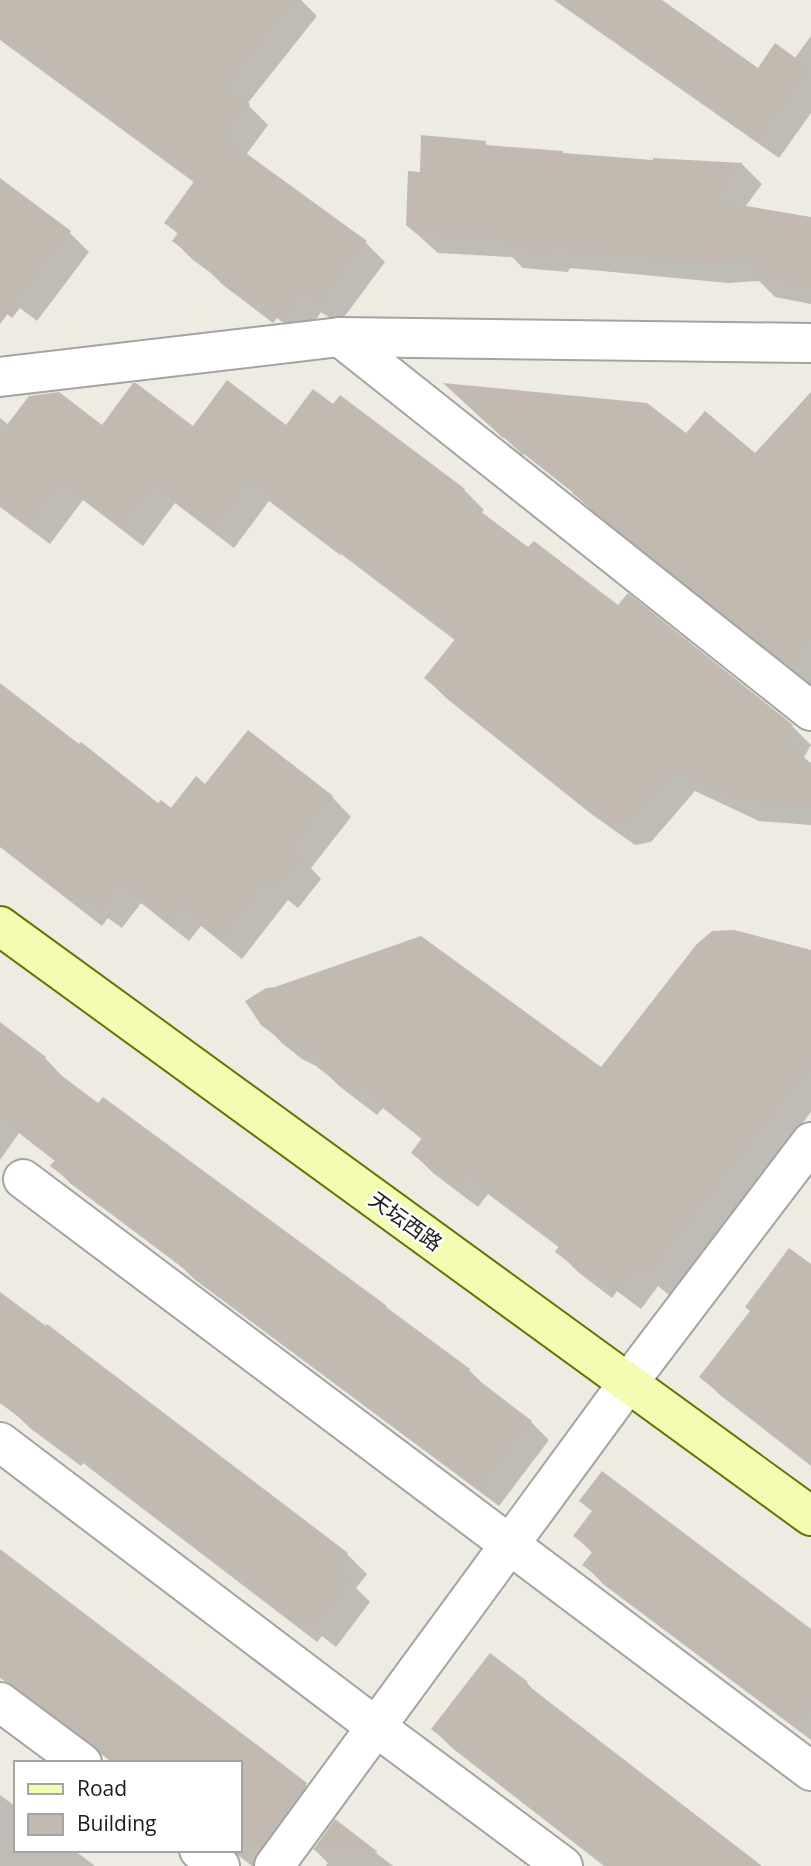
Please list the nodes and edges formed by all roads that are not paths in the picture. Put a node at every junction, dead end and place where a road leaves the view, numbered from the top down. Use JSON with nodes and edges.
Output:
{"nodes":[{"id":1,"x":340,"y":337,"type":"junction"},
{"id":2,"x":811,"y":343,"type":"edge"},
{"id":3,"x":0,"y":377,"type":"edge"},
{"id":4,"x":808,"y":701,"type":"edge"},
{"id":5,"x":0,"y":926,"type":"edge"},
{"id":6,"x":811,"y":1142,"type":"edge"},
{"id":7,"x":23,"y":1179,"type":"dead end"},
{"id":8,"x":628,"y":1383,"type":"junction"},
{"id":9,"x":0,"y":1442,"type":"edge"},
{"id":10,"x":811,"y":1516,"type":"edge"},
{"id":11,"x":509,"y":1545,"type":"junction"},
{"id":12,"x":0,"y":1702,"type":"edge"},
{"id":13,"x":376,"y":1727,"type":"junction"},
{"id":14,"x":79,"y":1761,"type":"edge"},
{"id":15,"x":811,"y":1771,"type":"edge"},
{"id":16,"x":202,"y":1852,"type":"edge"},
{"id":17,"x":220,"y":1866,"type":"edge"},
{"id":18,"x":274,"y":1866,"type":"edge"},
{"id":19,"x":562,"y":1866,"type":"edge"}],
"edges":[{"from":1,"to":2,"type":"street"},
{"from":1,"to":3,"type":"street"},
{"from":1,"to":4,"type":"street"},
{"from":5,"to":8,"type":"street","name":"天坛西路"},
{"from":6,"to":8,"type":"street"},
{"from":7,"to":11,"type":"street"},
{"from":8,"to":10,"type":"street","name":"天坛西路"},
{"from":8,"to":11,"type":"street"},
{"from":9,"to":13,"type":"street"},
{"from":11,"to":13,"type":"street"},
{"from":11,"to":15,"type":"street"},
{"from":12,"to":14,"type":"street"},
{"from":13,"to":18,"type":"street"},
{"from":13,"to":19,"type":"street"},
{"from":16,"to":17,"type":"street"}]}
